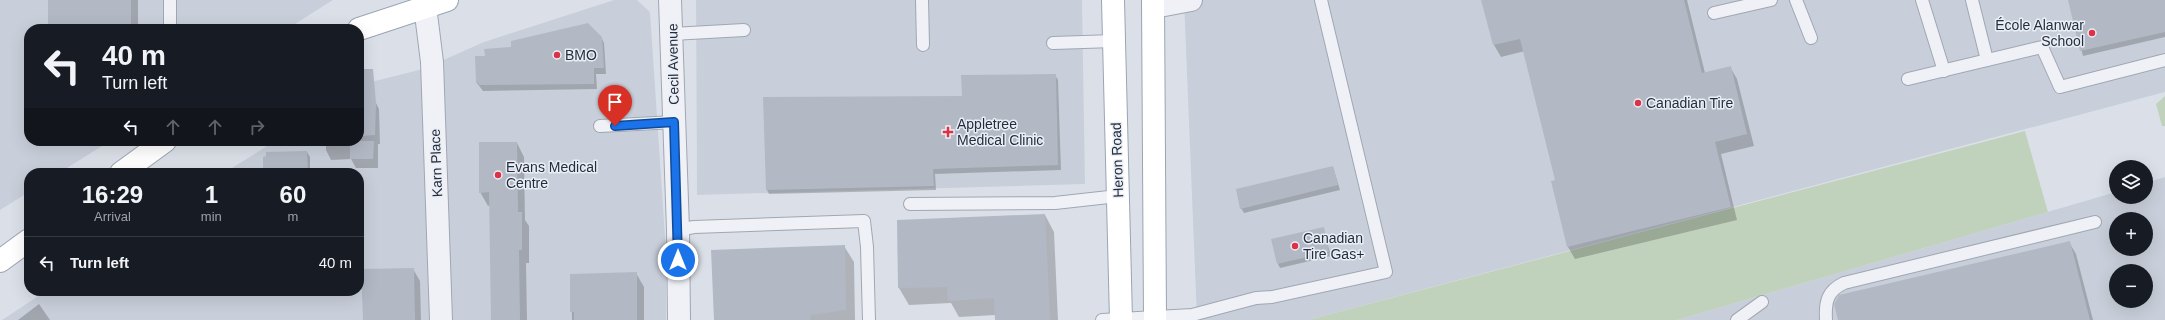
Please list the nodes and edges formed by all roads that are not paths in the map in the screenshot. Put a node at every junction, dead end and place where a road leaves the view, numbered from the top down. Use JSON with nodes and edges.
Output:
{"nodes":[{"id":1,"x":170,"y":0,"type":"edge"},
{"id":2,"x":447,"y":0,"type":"edge"},
{"id":3,"x":670,"y":0,"type":"edge"},
{"id":4,"x":922,"y":0,"type":"edge"},
{"id":5,"x":1113,"y":0,"type":"edge"},
{"id":6,"x":1191,"y":0,"type":"edge"},
{"id":7,"x":1321,"y":0,"type":"edge"},
{"id":8,"x":1771,"y":0,"type":"edge"},
{"id":9,"x":1796,"y":0,"type":"edge"},
{"id":10,"x":1922,"y":0,"type":"edge"},
{"id":11,"x":1972,"y":0,"type":"edge"},
{"id":12,"x":1154,"y":2,"type":"edge"},
{"id":13,"x":425,"y":6,"type":"junction"},
{"id":14,"x":1714,"y":13,"type":"dead end"},
{"id":15,"x":170,"y":24,"type":"edge"},
{"id":16,"x":364,"y":28,"type":"edge"},
{"id":17,"x":744,"y":30,"type":"dead end"},
{"id":18,"x":672,"y":34,"type":"junction"},
{"id":19,"x":1811,"y":38,"type":"dead end"},
{"id":20,"x":1114,"y":41,"type":"junction"},
{"id":21,"x":1053,"y":42,"type":"dead end"},
{"id":22,"x":923,"y":45,"type":"dead end"},
{"id":23,"x":1987,"y":60,"type":"junction"},
{"id":24,"x":2165,"y":60,"type":"edge"},
{"id":25,"x":1944,"y":71,"type":"junction"},
{"id":26,"x":1908,"y":79,"type":"dead end"},
{"id":27,"x":674,"y":122,"type":"junction"},
{"id":28,"x":600,"y":126,"type":"dead end"},
{"id":29,"x":158,"y":146,"type":"edge"},
{"id":30,"x":128,"y":168,"type":"edge"},
{"id":31,"x":1118,"y":196,"type":"junction"},
{"id":32,"x":910,"y":204,"type":"dead end"},
{"id":33,"x":2095,"y":222,"type":"dead end"},
{"id":34,"x":678,"y":230,"type":"junction"},
{"id":35,"x":24,"y":244,"type":"edge"},
{"id":36,"x":0,"y":261,"type":"edge"},
{"id":37,"x":1762,"y":302,"type":"dead end"},
{"id":38,"x":1155,"y":318,"type":"edge"},
{"id":39,"x":1115,"y":319,"type":"edge"},
{"id":40,"x":441,"y":320,"type":"edge"},
{"id":41,"x":679,"y":320,"type":"edge"},
{"id":42,"x":869,"y":320,"type":"edge"},
{"id":43,"x":1737,"y":320,"type":"edge"},
{"id":44,"x":1826,"y":320,"type":"edge"}],
"edges":[{"from":1,"to":15,"type":"lane"},
{"from":2,"to":13,"type":"main road"},
{"from":3,"to":18,"type":"street","name":"Cecil Avenue"},
{"from":4,"to":22,"type":"lane"},
{"from":5,"to":20,"type":"main road","name":"Heron Road"},
{"from":6,"to":12,"type":"street"},
{"from":7,"to":38,"type":"lane"},
{"from":8,"to":14,"type":"lane"},
{"from":9,"to":19,"type":"lane"},
{"from":10,"to":25,"type":"lane"},
{"from":11,"to":23,"type":"lane"},
{"from":12,"to":38,"type":"main road"},
{"from":13,"to":16,"type":"main road"},
{"from":13,"to":40,"type":"street","name":"Karn Place"},
{"from":17,"to":18,"type":"lane"},
{"from":18,"to":27,"type":"street","name":"Cecil Avenue"},
{"from":20,"to":21,"type":"lane"},
{"from":20,"to":31,"type":"main road","name":"Heron Road"},
{"from":23,"to":24,"type":"lane"},
{"from":23,"to":25,"type":"lane"},
{"from":25,"to":26,"type":"lane"},
{"from":27,"to":28,"type":"lane"},
{"from":27,"to":34,"type":"street","name":"Cecil Avenue"},
{"from":29,"to":30,"type":"main road"},
{"from":31,"to":32,"type":"lane"},
{"from":31,"to":39,"type":"main road","name":"Heron Road"},
{"from":33,"to":44,"type":"lane"},
{"from":34,"to":41,"type":"street","name":"Cecil Avenue"},
{"from":34,"to":42,"type":"lane"},
{"from":35,"to":36,"type":"main road"},
{"from":37,"to":43,"type":"lane"},
{"from":38,"to":39,"type":"lane"}]}
